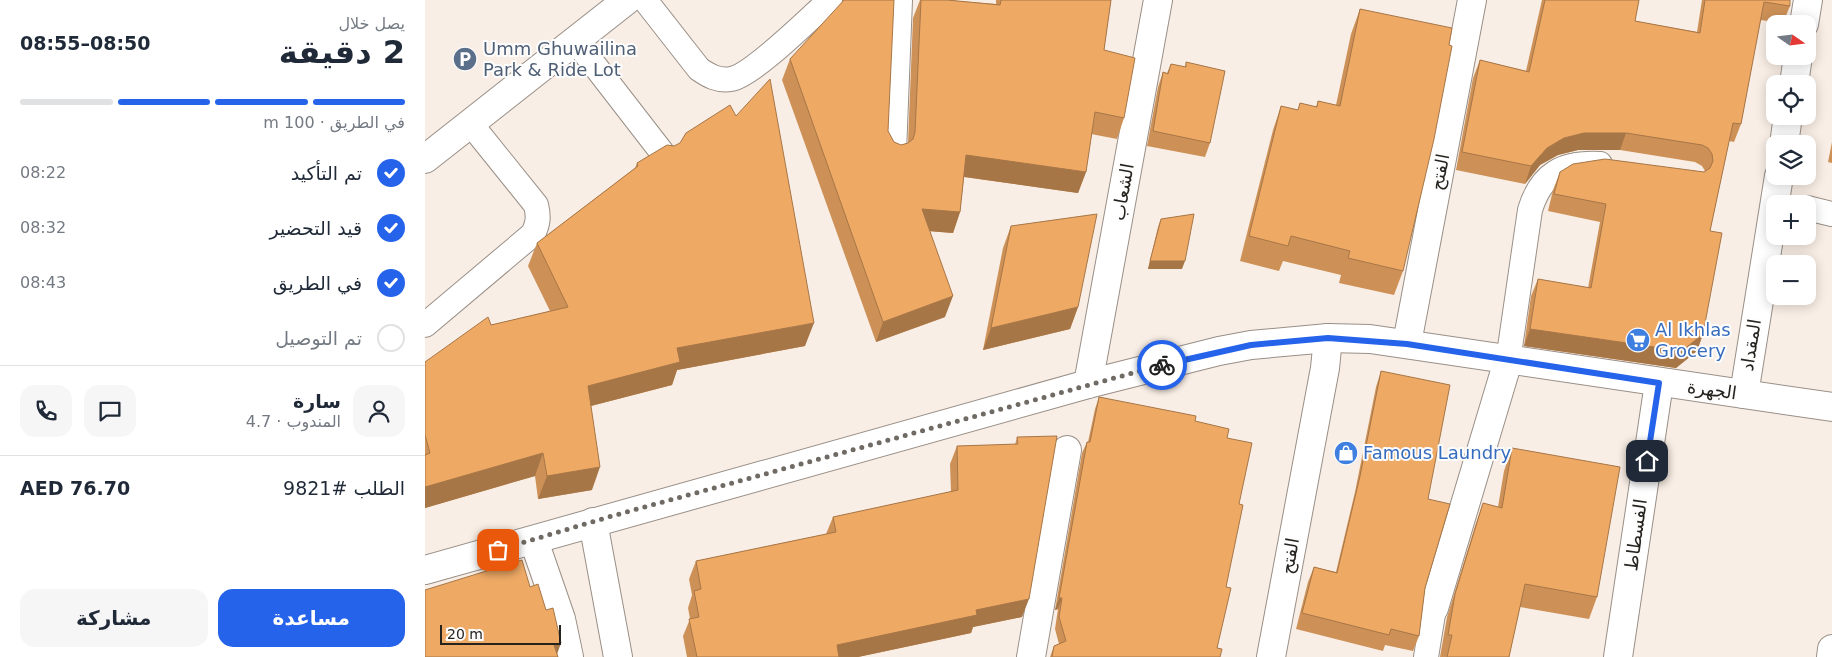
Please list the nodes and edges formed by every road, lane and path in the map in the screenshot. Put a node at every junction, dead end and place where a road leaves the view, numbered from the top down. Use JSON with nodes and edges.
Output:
{"nodes":[{"id":1,"x":627,"y":0,"type":"edge"},
{"id":2,"x":645,"y":0,"type":"edge"},
{"id":3,"x":830,"y":0,"type":"edge"},
{"id":4,"x":900,"y":0,"type":"edge"},
{"id":5,"x":1158,"y":0,"type":"edge"},
{"id":6,"x":1472,"y":0,"type":"edge"},
{"id":7,"x":1808,"y":0,"type":"edge"},
{"id":8,"x":1806,"y":15,"type":"edge"},
{"id":9,"x":575,"y":40,"type":"junction"},
{"id":10,"x":470,"y":123,"type":"junction"},
{"id":11,"x":894,"y":152,"type":"edge"},
{"id":12,"x":664,"y":155,"type":"edge"},
{"id":13,"x":425,"y":159,"type":"edge"},
{"id":14,"x":1620,"y":164,"type":"edge"},
{"id":15,"x":1780,"y":193,"type":"edge"},
{"id":16,"x":1816,"y":210,"type":"edge"},
{"id":17,"x":1832,"y":214,"type":"edge"},
{"id":18,"x":425,"y":325,"type":"edge"},
{"id":19,"x":1328,"y":338,"type":"junction"},
{"id":20,"x":1407,"y":344,"type":"junction"},
{"id":21,"x":1508,"y":361,"type":"junction"},
{"id":22,"x":1659,"y":383,"type":"junction"},
{"id":23,"x":1088,"y":384,"type":"junction"},
{"id":24,"x":1743,"y":394,"type":"junction"},
{"id":25,"x":1832,"y":407,"type":"edge"},
{"id":26,"x":1067,"y":450,"type":"dead end"},
{"id":27,"x":593,"y":522,"type":"junction"},
{"id":28,"x":534,"y":540,"type":"junction"},
{"id":29,"x":425,"y":570,"type":"edge"},
{"id":30,"x":1435,"y":608,"type":"joint"},
{"id":31,"x":1832,"y":649,"type":"edge"},
{"id":32,"x":569,"y":657,"type":"edge"},
{"id":33,"x":617,"y":657,"type":"edge"},
{"id":34,"x":1031,"y":657,"type":"edge"},
{"id":35,"x":1271,"y":657,"type":"edge"},
{"id":36,"x":1426,"y":657,"type":"edge"},
{"id":37,"x":1619,"y":657,"type":"edge"},
{"id":38,"x":1831,"y":657,"type":"edge"}],
"edges":[{"from":1,"to":9,"type":"street"},
{"from":2,"to":3,"type":"lane"},
{"from":4,"to":11,"type":"lane"},
{"from":5,"to":23,"type":"street","name":"الشعاب"},
{"from":6,"to":20,"type":"street","name":"الفتح"},
{"from":7,"to":8,"type":"street"},
{"from":9,"to":10,"type":"street"},
{"from":9,"to":12,"type":"lane"},
{"from":10,"to":13,"type":"street"},
{"from":10,"to":18,"type":"lane"},
{"from":14,"to":21,"type":"lane"},
{"from":15,"to":24,"type":"street","name":"المقداد"},
{"from":16,"to":17,"type":"lane"},
{"from":19,"to":20,"type":"street","name":"الجهرة"},
{"from":19,"to":23,"type":"street","name":"الجهرة"},
{"from":19,"to":35,"type":"street","name":"الفتح"},
{"from":20,"to":21,"type":"street","name":"الجهرة"},
{"from":21,"to":22,"type":"street","name":"الجهرة"},
{"from":21,"to":30,"type":"street"},
{"from":22,"to":24,"type":"street","name":"الجهرة"},
{"from":22,"to":37,"type":"street","name":"الفسطاط"},
{"from":23,"to":27,"type":"street","name":"الجهرة"},
{"from":24,"to":25,"type":"street","name":"الجهرة"},
{"from":26,"to":34,"type":"street"},
{"from":27,"to":28,"type":"street","name":"الجهرة"},
{"from":27,"to":33,"type":"street"},
{"from":28,"to":29,"type":"street","name":"الجهرة"},
{"from":28,"to":32,"type":"street"},
{"from":30,"to":36,"type":"lane"},
{"from":31,"to":38,"type":"street"}]}
